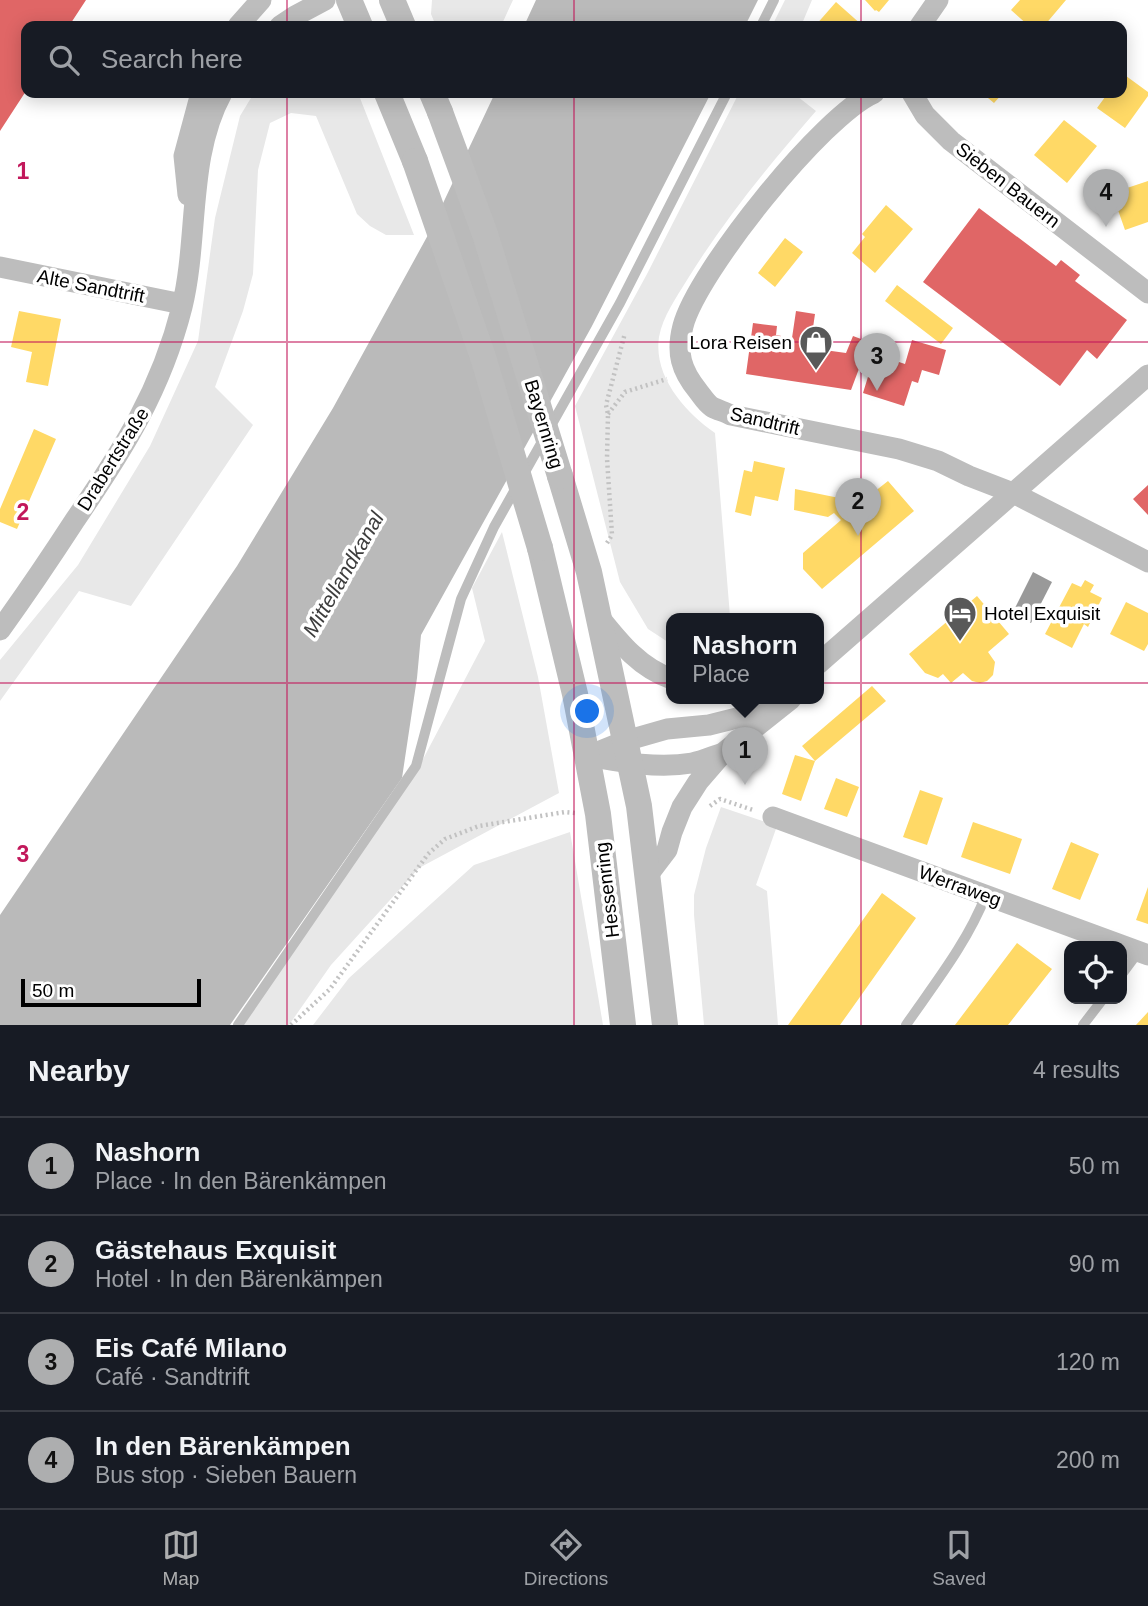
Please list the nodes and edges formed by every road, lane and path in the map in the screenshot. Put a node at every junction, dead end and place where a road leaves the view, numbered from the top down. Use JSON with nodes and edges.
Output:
{"nodes":[{"id":1,"x":261,"y":0,"type":"edge"},
{"id":2,"x":326,"y":0,"type":"edge"},
{"id":3,"x":349,"y":0,"type":"edge"},
{"id":4,"x":392,"y":0,"type":"edge"},
{"id":5,"x":774,"y":0,"type":"edge"},
{"id":6,"x":938,"y":0,"type":"edge"},
{"id":7,"x":242,"y":21,"type":"edge"},
{"id":8,"x":288,"y":21,"type":"edge"},
{"id":9,"x":358,"y":21,"type":"edge"},
{"id":10,"x":401,"y":21,"type":"edge"},
{"id":11,"x":764,"y":21,"type":"edge"},
{"id":12,"x":923,"y":21,"type":"edge"},
{"id":13,"x":200,"y":98,"type":"edge"},
{"id":14,"x":219,"y":98,"type":"edge"},
{"id":15,"x":389,"y":98,"type":"edge"},
{"id":16,"x":724,"y":98,"type":"edge"},
{"id":17,"x":862,"y":98,"type":"edge"},
{"id":18,"x":915,"y":98,"type":"edge"},
{"id":19,"x":436,"y":102,"type":"edge"},
{"id":20,"x":192,"y":228,"type":"junction"},
{"id":21,"x":0,"y":267,"type":"edge"},
{"id":22,"x":1148,"y":293,"type":"edge"},
{"id":23,"x":620,"y":303,"type":"junction"},
{"id":24,"x":182,"y":304,"type":"junction"},
{"id":25,"x":685,"y":375,"type":"junction"},
{"id":26,"x":1148,"y":375,"type":"edge"},
{"id":27,"x":608,"y":414,"type":"junction"},
{"id":28,"x":1013,"y":493,"type":"junction"},
{"id":29,"x":1148,"y":562,"type":"edge"},
{"id":30,"x":589,"y":572,"type":"junction"},
{"id":31,"x":598,"y":615,"type":"junction"},
{"id":32,"x":0,"y":630,"type":"edge"},
{"id":33,"x":824,"y":656,"type":"edge"},
{"id":34,"x":666,"y":676,"type":"edge"},
{"id":35,"x":762,"y":704,"type":"edge"},
{"id":36,"x":785,"y":704,"type":"edge"},
{"id":37,"x":626,"y":752,"type":"junction"},
{"id":38,"x":723,"y":753,"type":"junction"},
{"id":39,"x":588,"y":757,"type":"junction"},
{"id":40,"x":682,"y":807,"type":"junction"},
{"id":41,"x":598,"y":814,"type":"junction"},
{"id":42,"x":773,"y":817,"type":"joint"},
{"id":43,"x":648,"y":875,"type":"junction"},
{"id":44,"x":986,"y":895,"type":"junction"},
{"id":45,"x":1143,"y":953,"type":"edge"},
{"id":46,"x":1127,"y":969,"type":"edge"},
{"id":47,"x":1099,"y":1004,"type":"edge"},
{"id":48,"x":238,"y":1025,"type":"edge"},
{"id":49,"x":290,"y":1025,"type":"edge"},
{"id":50,"x":623,"y":1025,"type":"edge"},
{"id":51,"x":665,"y":1025,"type":"edge"},
{"id":52,"x":906,"y":1025,"type":"edge"},
{"id":53,"x":1083,"y":1025,"type":"edge"}],
"edges":[{"from":1,"to":7,"type":"street"},
{"from":2,"to":8,"type":"street"},
{"from":3,"to":9,"type":"street"},
{"from":4,"to":10,"type":"street"},
{"from":5,"to":11,"type":"lane"},
{"from":6,"to":12,"type":"street"},
{"from":13,"to":20,"type":"street","name":"Drabertstraße"},
{"from":14,"to":20,"type":"street","name":"Drabertstraße"},
{"from":15,"to":39,"type":"street","name":"Bayernring","bridge":true},
{"from":16,"to":23,"type":"lane"},
{"from":17,"to":25,"type":"street"},
{"from":18,"to":22,"type":"street","name":"Sieben Bauern"},
{"from":19,"to":30,"type":"street","name":"Bayernring","bridge":true},
{"from":20,"to":24,"type":"street","name":"Drabertstraße"},
{"from":21,"to":24,"type":"street","name":"Alte Sandtrift"},
{"from":23,"to":27,"type":"path"},
{"from":23,"to":48,"type":"lane"},
{"from":24,"to":32,"type":"street","name":"Drabertstraße"},
{"from":25,"to":27,"type":"path"},
{"from":25,"to":28,"type":"street","name":"Sandtrift"},
{"from":26,"to":28,"type":"street"},
{"from":27,"to":30,"type":"path"},
{"from":28,"to":29,"type":"street","name":"Sandtrift"},
{"from":28,"to":33,"type":"street"},
{"from":30,"to":31,"type":"street","name":"Bayernring"},
{"from":31,"to":34,"type":"street"},
{"from":31,"to":37,"type":"street","name":"Bayernring"},
{"from":35,"to":37,"type":"street"},
{"from":36,"to":38,"type":"street"},
{"from":37,"to":38,"type":"street"},
{"from":37,"to":39,"type":"street"},
{"from":37,"to":43,"type":"street"},
{"from":38,"to":40,"type":"street"},
{"from":39,"to":41,"type":"street","name":"Hessenring"},
{"from":40,"to":42,"type":"path"},
{"from":40,"to":43,"type":"street"},
{"from":41,"to":49,"type":"path"},
{"from":41,"to":50,"type":"street","name":"Hessenring"},
{"from":42,"to":44,"type":"street","name":"Werraweg"},
{"from":43,"to":51,"type":"street"},
{"from":44,"to":45,"type":"street","name":"Werraweg"},
{"from":44,"to":52,"type":"lane"},
{"from":45,"to":46,"type":"lane"},
{"from":47,"to":53,"type":"lane"}]}
